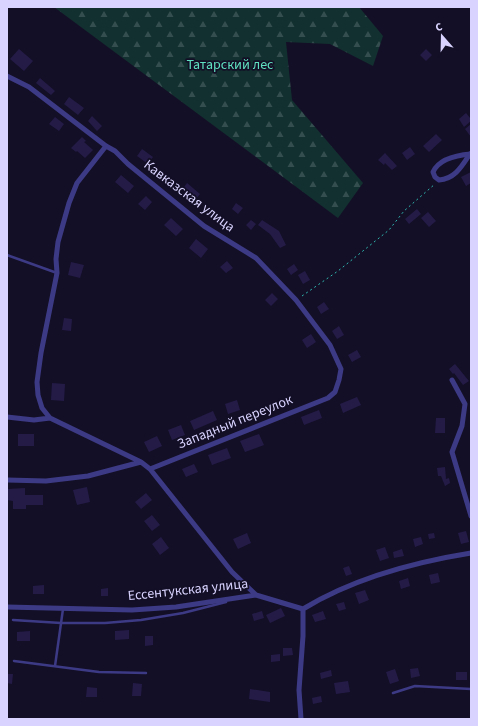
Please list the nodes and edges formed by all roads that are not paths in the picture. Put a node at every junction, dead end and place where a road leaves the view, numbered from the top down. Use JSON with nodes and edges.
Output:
{"nodes":[{"id":1,"x":7,"y":76,"type":"edge"},
{"id":2,"x":106,"y":146,"type":"junction"},
{"id":3,"x":471,"y":154,"type":"edge"},
{"id":4,"x":7,"y":255,"type":"edge"},
{"id":5,"x":58,"y":273,"type":"junction"},
{"id":6,"x":452,"y":380,"type":"dead end"},
{"id":7,"x":328,"y":398,"type":"joint"},
{"id":8,"x":7,"y":417,"type":"edge"},
{"id":9,"x":50,"y":418,"type":"junction"},
{"id":10,"x":141,"y":462,"type":"junction"},
{"id":11,"x":150,"y":469,"type":"junction"},
{"id":12,"x":7,"y":480,"type":"edge"},
{"id":13,"x":471,"y":516,"type":"edge"},
{"id":14,"x":471,"y":553,"type":"edge"},
{"id":15,"x":256,"y":595,"type":"junction"},
{"id":16,"x":236,"y":597,"type":"junction"},
{"id":17,"x":7,"y":607,"type":"edge"},
{"id":18,"x":63,"y":608,"type":"junction"},
{"id":19,"x":303,"y":609,"type":"junction"},
{"id":20,"x":13,"y":620,"type":"dead end"},
{"id":21,"x":61,"y":623,"type":"junction"},
{"id":22,"x":14,"y":661,"type":"dead end"},
{"id":23,"x":55,"y":666,"type":"junction"},
{"id":24,"x":146,"y":673,"type":"dead end"},
{"id":25,"x":471,"y":689,"type":"edge"},
{"id":26,"x":393,"y":693,"type":"dead end"},
{"id":27,"x":301,"y":719,"type":"edge"}],
"edges":[{"from":1,"to":2,"type":"street","name":"Кавказская улица"},
{"from":2,"to":5,"type":"street"},
{"from":2,"to":7,"type":"street","name":"Кавказская улица"},
{"from":3,"to":3,"type":"street"},
{"from":4,"to":5,"type":"lane"},
{"from":5,"to":9,"type":"street"},
{"from":6,"to":13,"type":"street"},
{"from":7,"to":11,"type":"street","name":"Западный переулок"},
{"from":8,"to":9,"type":"street"},
{"from":9,"to":10,"type":"street"},
{"from":10,"to":11,"type":"street"},
{"from":10,"to":12,"type":"street"},
{"from":11,"to":15,"type":"street"},
{"from":14,"to":19,"type":"street"},
{"from":15,"to":16,"type":"street","name":"Ессентукская улица"},
{"from":15,"to":19,"type":"street","name":"Ессентукская улица"},
{"from":16,"to":18,"type":"street","name":"Ессентукская улица"},
{"from":16,"to":21,"type":"lane"},
{"from":17,"to":18,"type":"street","name":"Ессентукская улица"},
{"from":18,"to":21,"type":"lane"},
{"from":19,"to":27,"type":"street"},
{"from":20,"to":21,"type":"lane"},
{"from":21,"to":23,"type":"lane"},
{"from":22,"to":23,"type":"lane"},
{"from":23,"to":24,"type":"lane"},
{"from":25,"to":26,"type":"lane"}]}
